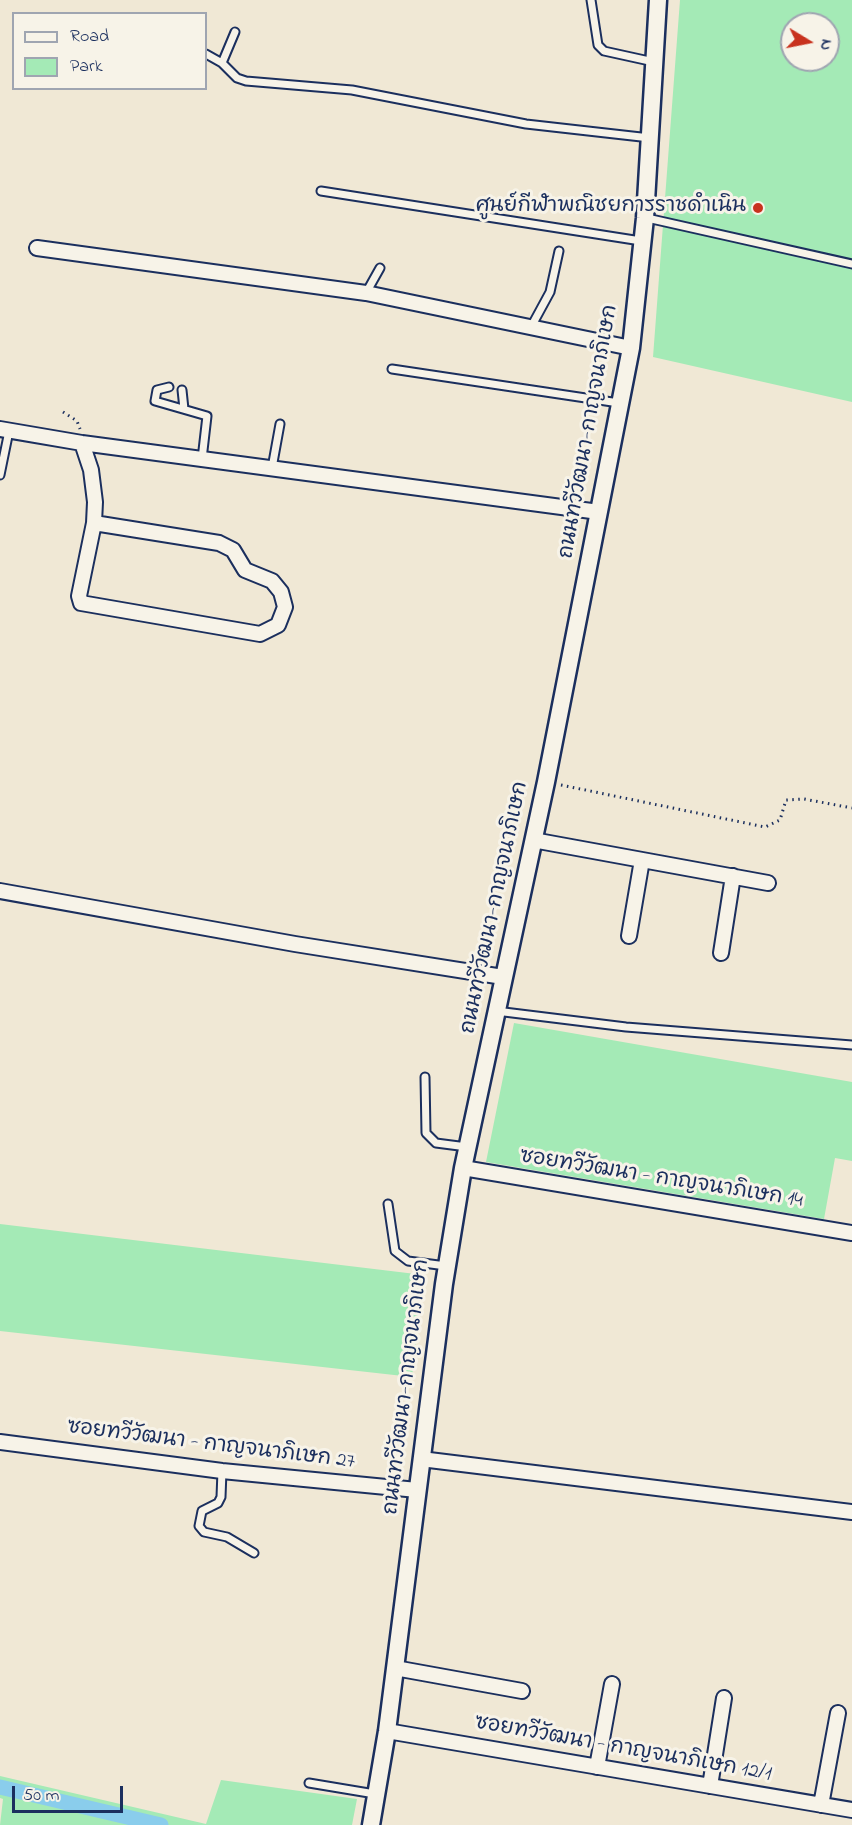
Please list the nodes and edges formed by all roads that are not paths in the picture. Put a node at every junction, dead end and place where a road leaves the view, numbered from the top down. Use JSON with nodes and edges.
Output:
{"nodes":[{"id":1,"x":591,"y":0,"type":"edge"},
{"id":2,"x":658,"y":0,"type":"edge"},
{"id":3,"x":235,"y":32,"type":"dead end"},
{"id":4,"x":207,"y":55,"type":"edge"},
{"id":5,"x":654,"y":62,"type":"junction"},
{"id":6,"x":222,"y":63,"type":"junction"},
{"id":7,"x":650,"y":138,"type":"junction"},
{"id":8,"x":321,"y":190,"type":"dead end"},
{"id":9,"x":645,"y":218,"type":"junction"},
{"id":10,"x":643,"y":242,"type":"junction"},
{"id":11,"x":37,"y":248,"type":"dead end"},
{"id":12,"x":559,"y":250,"type":"dead end"},
{"id":13,"x":852,"y":264,"type":"edge"},
{"id":14,"x":380,"y":268,"type":"dead end"},
{"id":15,"x":366,"y":293,"type":"junction"},
{"id":16,"x":531,"y":327,"type":"junction"},
{"id":17,"x":631,"y":348,"type":"junction"},
{"id":18,"x":392,"y":369,"type":"dead end"},
{"id":19,"x":169,"y":387,"type":"dead end"},
{"id":20,"x":182,"y":390,"type":"dead end"},
{"id":21,"x":621,"y":403,"type":"junction"},
{"id":22,"x":184,"y":409,"type":"junction"},
{"id":23,"x":280,"y":424,"type":"dead end"},
{"id":24,"x":4,"y":430,"type":"edge"},
{"id":25,"x":82,"y":443,"type":"junction"},
{"id":26,"x":202,"y":459,"type":"junction"},
{"id":27,"x":272,"y":468,"type":"junction"},
{"id":28,"x":0,"y":475,"type":"edge"},
{"id":29,"x":599,"y":512,"type":"junction"},
{"id":30,"x":94,"y":523,"type":"junction"},
{"id":31,"x":534,"y":840,"type":"junction"},
{"id":32,"x":642,"y":860,"type":"junction"},
{"id":33,"x":733,"y":876,"type":"junction"},
{"id":34,"x":768,"y":883,"type":"dead end"},
{"id":35,"x":0,"y":891,"type":"edge"},
{"id":36,"x":629,"y":936,"type":"dead end"},
{"id":37,"x":721,"y":953,"type":"dead end"},
{"id":38,"x":503,"y":977,"type":"junction"},
{"id":39,"x":496,"y":1011,"type":"junction"},
{"id":40,"x":852,"y":1045,"type":"edge"},
{"id":41,"x":425,"y":1077,"type":"dead end"},
{"id":42,"x":468,"y":1147,"type":"junction"},
{"id":43,"x":463,"y":1168,"type":"junction"},
{"id":44,"x":388,"y":1204,"type":"dead end"},
{"id":45,"x":852,"y":1233,"type":"edge"},
{"id":46,"x":446,"y":1266,"type":"junction"},
{"id":47,"x":0,"y":1442,"type":"edge"},
{"id":48,"x":421,"y":1459,"type":"junction"},
{"id":49,"x":222,"y":1471,"type":"junction"},
{"id":50,"x":417,"y":1490,"type":"junction"},
{"id":51,"x":852,"y":1512,"type":"edge"},
{"id":52,"x":254,"y":1553,"type":"dead end"},
{"id":53,"x":395,"y":1668,"type":"junction"},
{"id":54,"x":612,"y":1684,"type":"dead end"},
{"id":55,"x":522,"y":1691,"type":"dead end"},
{"id":56,"x":724,"y":1698,"type":"dead end"},
{"id":57,"x":838,"y":1713,"type":"dead end"},
{"id":58,"x":387,"y":1731,"type":"junction"},
{"id":59,"x":597,"y":1767,"type":"junction"},
{"id":60,"x":309,"y":1783,"type":"dead end"},
{"id":61,"x":710,"y":1786,"type":"junction"},
{"id":62,"x":377,"y":1794,"type":"junction"},
{"id":63,"x":820,"y":1804,"type":"junction"},
{"id":64,"x":852,"y":1810,"type":"edge"},
{"id":65,"x":371,"y":1825,"type":"edge"}],
"edges":[{"from":1,"to":5,"type":"lane"},
{"from":2,"to":5,"type":"street","name":"ถนนทวีวัฒนา-กาญจนาภิเษก"},
{"from":3,"to":6,"type":"lane"},
{"from":4,"to":6,"type":"lane"},
{"from":5,"to":7,"type":"street","name":"ถนนทวีวัฒนา-กาญจนาภิเษก"},
{"from":6,"to":7,"type":"lane"},
{"from":7,"to":9,"type":"street","name":"ถนนทวีวัฒนา-กาญจนาภิเษก"},
{"from":8,"to":10,"type":"lane"},
{"from":9,"to":10,"type":"street","name":"ถนนทวีวัฒนา-กาญจนาภิเษก"},
{"from":9,"to":13,"type":"lane"},
{"from":10,"to":17,"type":"street","name":"ถนนทวีวัฒนา-กาญจนาภิเษก"},
{"from":11,"to":15,"type":"street"},
{"from":12,"to":16,"type":"lane"},
{"from":14,"to":15,"type":"lane"},
{"from":15,"to":16,"type":"street"},
{"from":16,"to":17,"type":"street"},
{"from":17,"to":21,"type":"street","name":"ถนนทวีวัฒนา-กาญจนาภิเษก"},
{"from":18,"to":21,"type":"lane"},
{"from":19,"to":22,"type":"lane"},
{"from":20,"to":22,"type":"lane"},
{"from":21,"to":29,"type":"street","name":"ถนนทวีวัฒนา-กาญจนาภิเษก"},
{"from":22,"to":26,"type":"lane"},
{"from":23,"to":27,"type":"lane"},
{"from":24,"to":25,"type":"street"},
{"from":24,"to":28,"type":"lane"},
{"from":25,"to":26,"type":"street"},
{"from":25,"to":30,"type":"street"},
{"from":26,"to":27,"type":"street"},
{"from":27,"to":29,"type":"street"},
{"from":29,"to":31,"type":"street","name":"ถนนทวีวัฒนา-กาญจนาภิเษก"},
{"from":30,"to":30,"type":"street"},
{"from":31,"to":32,"type":"street"},
{"from":31,"to":38,"type":"street","name":"ถนนทวีวัฒนา-กาญจนาภิเษก"},
{"from":32,"to":33,"type":"street"},
{"from":32,"to":36,"type":"street"},
{"from":33,"to":34,"type":"street"},
{"from":33,"to":37,"type":"street"},
{"from":35,"to":38,"type":"street"},
{"from":38,"to":39,"type":"street","name":"ถนนทวีวัฒนา-กาญจนาภิเษก"},
{"from":39,"to":40,"type":"lane"},
{"from":39,"to":42,"type":"street","name":"ถนนทวีวัฒนา-กาญจนาภิเษก"},
{"from":41,"to":42,"type":"lane"},
{"from":42,"to":43,"type":"street","name":"ถนนทวีวัฒนา-กาญจนาภิเษก"},
{"from":43,"to":45,"type":"street","name":"ซอยทวีวัฒนา - กาญจนาภิเษก 14"},
{"from":43,"to":46,"type":"street","name":"ถนนทวีวัฒนา-กาญจนาภิเษก"},
{"from":44,"to":46,"type":"lane"},
{"from":46,"to":48,"type":"street","name":"ถนนทวีวัฒนา-กาญจนาภิเษก"},
{"from":47,"to":49,"type":"street","name":"ซอยทวีวัฒนา - กาญจนาภิเษก 27"},
{"from":48,"to":50,"type":"street","name":"ถนนทวีวัฒนา-กาญจนาภิเษก"},
{"from":48,"to":51,"type":"street"},
{"from":49,"to":50,"type":"street","name":"ซอยทวีวัฒนา - กาญจนาภิเษก 27"},
{"from":49,"to":52,"type":"lane"},
{"from":50,"to":53,"type":"street","name":"ถนนทวีวัฒนา-กาญจนาภิเษก"},
{"from":53,"to":55,"type":"street"},
{"from":53,"to":58,"type":"street","name":"ถนนทวีวัฒนา-กาญจนาภิเษก"},
{"from":54,"to":59,"type":"street"},
{"from":56,"to":61,"type":"street"},
{"from":57,"to":63,"type":"street"},
{"from":58,"to":59,"type":"street","name":"ซอยทวีวัฒนา - กาญจนาภิเษก 12/1"},
{"from":58,"to":62,"type":"street","name":"ถนนทวีวัฒนา-กาญจนาภิเษก"},
{"from":59,"to":61,"type":"street","name":"ซอยทวีวัฒนา - กาญจนาภิเษก 12/1"},
{"from":60,"to":62,"type":"lane"},
{"from":61,"to":63,"type":"street","name":"ซอยทวีวัฒนา - กาญจนาภิเษก 12/1"},
{"from":62,"to":65,"type":"street","name":"ถนนทวีวัฒนา-กาญจนาภิเษก"},
{"from":63,"to":64,"type":"street","name":"ซอยทวีวัฒนา - กาญจนาภิเษก 12/1"}]}
